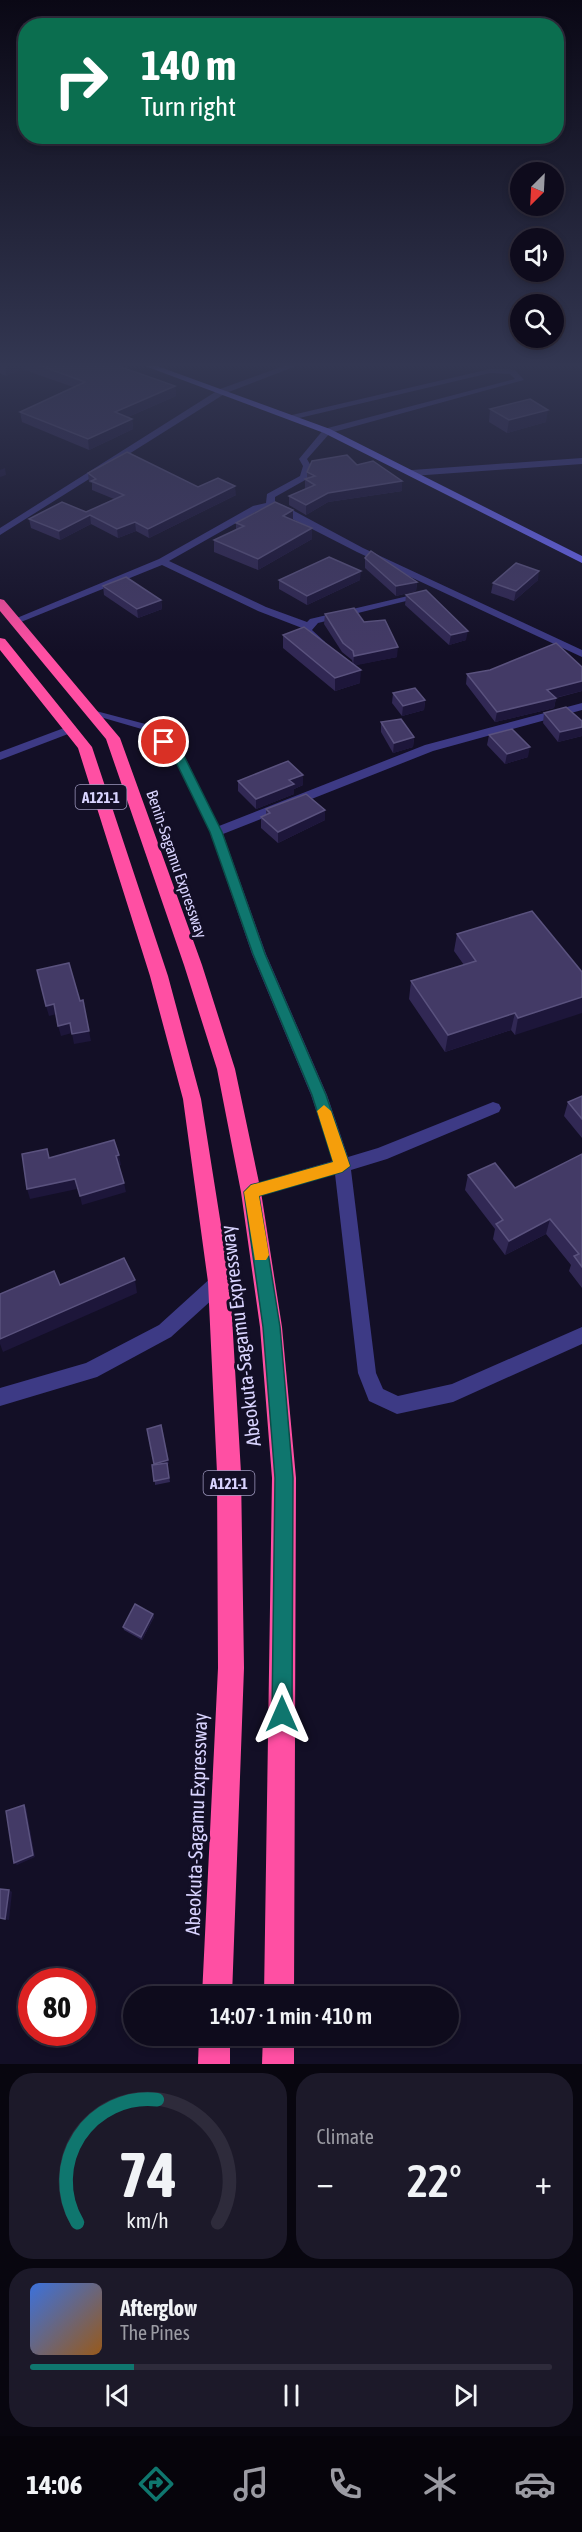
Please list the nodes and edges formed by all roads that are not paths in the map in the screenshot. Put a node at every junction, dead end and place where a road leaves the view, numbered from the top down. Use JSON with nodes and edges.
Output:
{"nodes":[{"id":1,"x":114,"y":459,"type":"edge"},
{"id":2,"x":303,"y":459,"type":"edge"},
{"id":3,"x":384,"y":459,"type":"edge"},
{"id":4,"x":582,"y":461,"type":"edge"},
{"id":5,"x":412,"y":473,"type":"junction"},
{"id":6,"x":271,"y":505,"type":"junction"},
{"id":7,"x":0,"y":532,"type":"edge"},
{"id":8,"x":582,"y":560,"type":"edge"},
{"id":9,"x":162,"y":561,"type":"junction"},
{"id":10,"x":445,"y":590,"type":"junction"},
{"id":11,"x":0,"y":603,"type":"edge"},
{"id":12,"x":17,"y":620,"type":"junction"},
{"id":13,"x":308,"y":626,"type":"junction"},
{"id":14,"x":0,"y":642,"type":"edge"},
{"id":15,"x":331,"y":651,"type":"edge"},
{"id":16,"x":582,"y":654,"type":"edge"},
{"id":17,"x":582,"y":706,"type":"edge"},
{"id":18,"x":96,"y":714,"type":"junction"},
{"id":19,"x":72,"y":729,"type":"junction"},
{"id":20,"x":0,"y":756,"type":"edge"},
{"id":21,"x":216,"y":832,"type":"junction"},
{"id":22,"x":193,"y":965,"type":"joint"},
{"id":23,"x":493,"y":1108,"type":"dead end"},
{"id":24,"x":342,"y":1166,"type":"junction"},
{"id":25,"x":251,"y":1192,"type":"junction"},
{"id":26,"x":219,"y":1282,"type":"junction"},
{"id":27,"x":582,"y":1335,"type":"edge"},
{"id":28,"x":0,"y":1397,"type":"edge"},
{"id":29,"x":217,"y":1986,"type":"edge"},
{"id":30,"x":279,"y":1986,"type":"edge"},
{"id":31,"x":215,"y":2046,"type":"edge"},
{"id":32,"x":279,"y":2046,"type":"edge"},
{"id":33,"x":214,"y":2064,"type":"edge"},
{"id":34,"x":278,"y":2064,"type":"edge"}],
"edges":[{"from":1,"to":7,"type":"street"},
{"from":2,"to":6,"type":"street"},
{"from":3,"to":5,"type":"street"},
{"from":4,"to":5,"type":"street"},
{"from":5,"to":8,"type":"street"},
{"from":6,"to":9,"type":"street"},
{"from":6,"to":10,"type":"street"},
{"from":9,"to":12,"type":"street"},
{"from":9,"to":13,"type":"street"},
{"from":10,"to":13,"type":"street"},
{"from":10,"to":16,"type":"street"},
{"from":11,"to":12,"type":"highway","name":"Benin-Sagamu Expressway","number":"A121-1"},
{"from":12,"to":18,"type":"highway","name":"Benin-Sagamu Expressway","number":"A121-1"},
{"from":13,"to":15,"type":"street"},
{"from":14,"to":19,"type":"highway","number":"A121-1"},
{"from":17,"to":21,"type":"street"},
{"from":18,"to":21,"type":"street"},
{"from":18,"to":22,"type":"highway","name":"Benin-Sagamu Expressway","number":"A121-1"},
{"from":19,"to":20,"type":"street"},
{"from":19,"to":26,"type":"highway","name":"Abeokuta-Sagamu Expressway","number":"A121-1"},
{"from":21,"to":24,"type":"street"},
{"from":22,"to":25,"type":"highway","name":"Abeokuta-Sagamu Expressway","number":"A121-1"},
{"from":23,"to":24,"type":"street"},
{"from":24,"to":25,"type":"street"},
{"from":24,"to":27,"type":"street"},
{"from":25,"to":30,"type":"highway","name":"Abeokuta-Sagamu Expressway","number":"A121-1"},
{"from":26,"to":28,"type":"street"},
{"from":26,"to":29,"type":"highway","name":"Abeokuta-Sagamu Expressway","number":"A121-1"},
{"from":31,"to":33,"type":"highway"},
{"from":32,"to":34,"type":"highway"}]}
